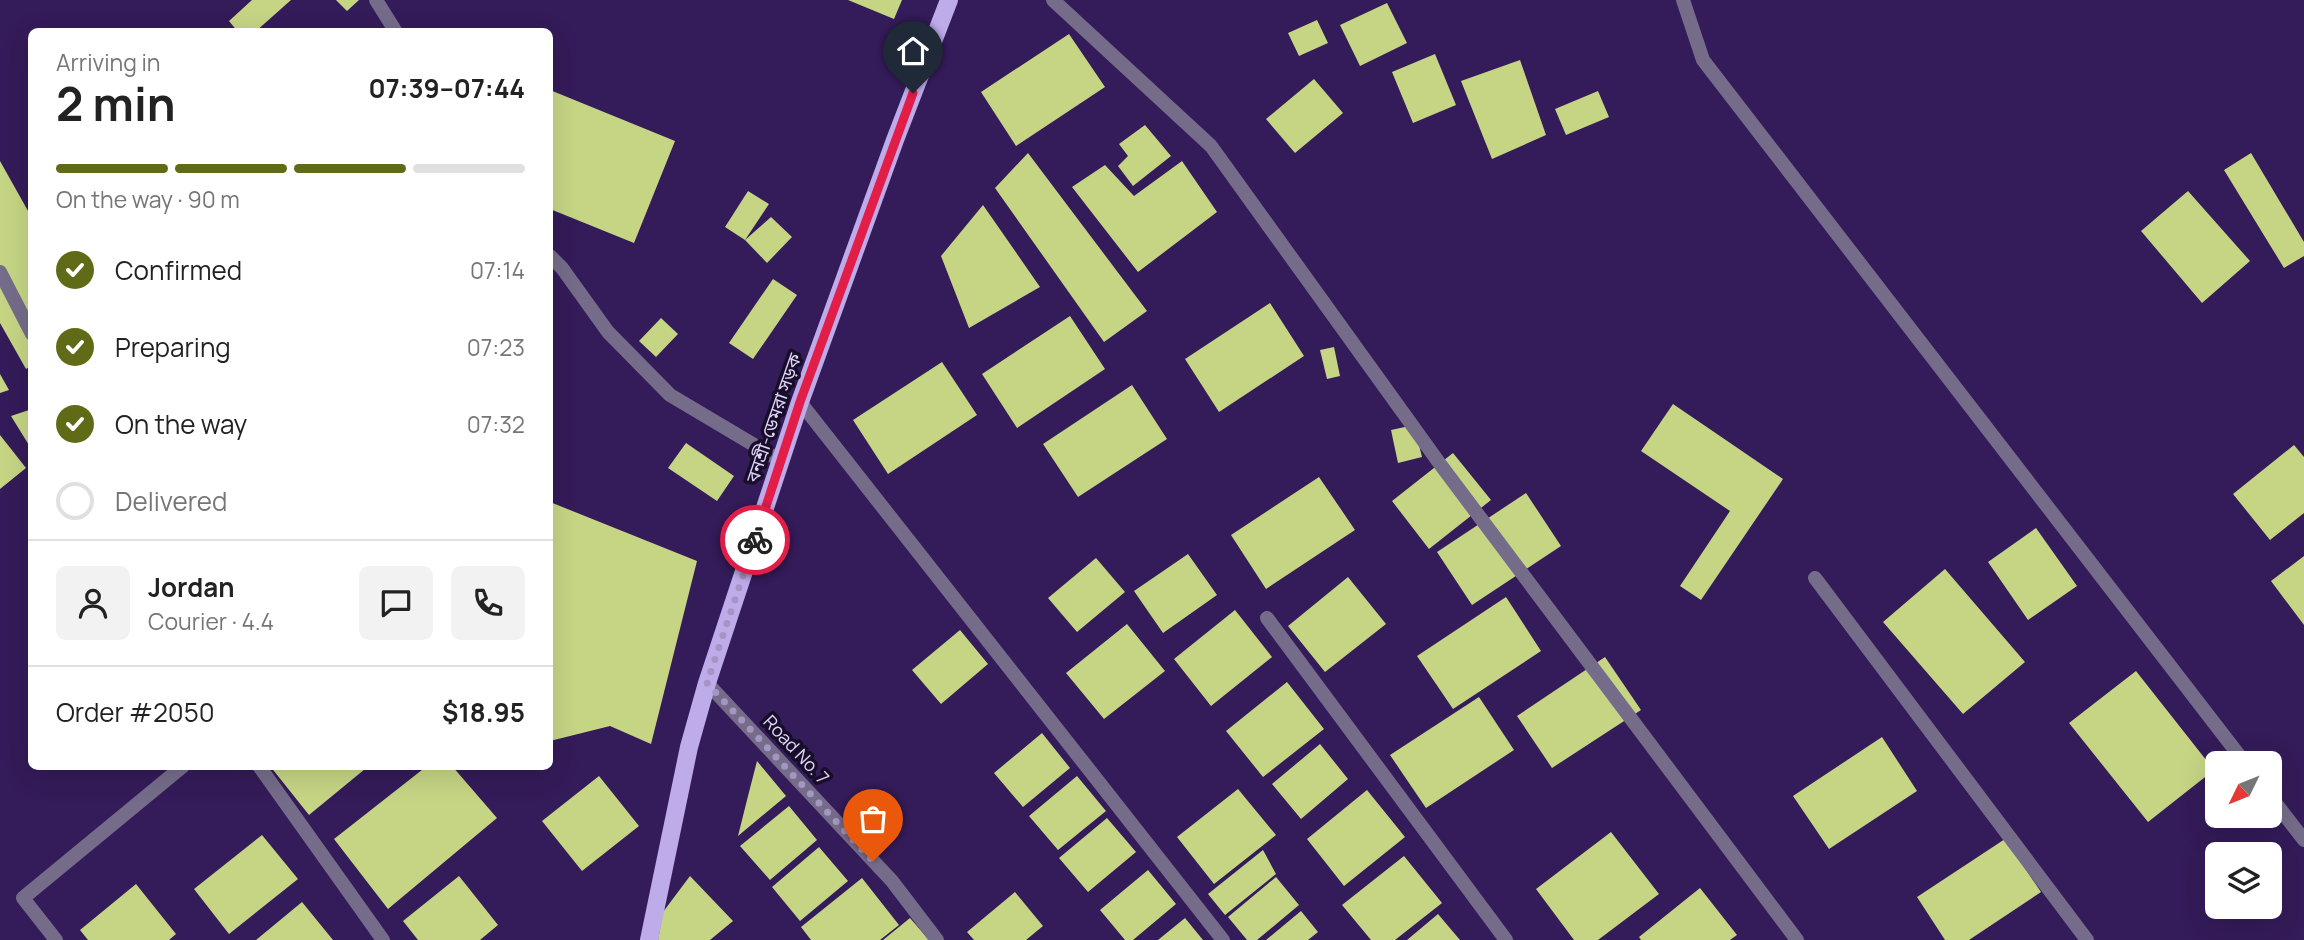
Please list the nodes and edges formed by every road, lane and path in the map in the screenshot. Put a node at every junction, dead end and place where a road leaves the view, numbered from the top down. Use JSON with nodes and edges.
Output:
{"nodes":[{"id":1,"x":376,"y":0,"type":"edge"},
{"id":2,"x":950,"y":0,"type":"edge"},
{"id":3,"x":1053,"y":0,"type":"edge"},
{"id":4,"x":1683,"y":0,"type":"edge"},
{"id":5,"x":394,"y":28,"type":"edge"},
{"id":6,"x":553,"y":259,"type":"edge"},
{"id":7,"x":0,"y":272,"type":"edge"},
{"id":8,"x":28,"y":326,"type":"edge"},
{"id":9,"x":800,"y":402,"type":"junction"},
{"id":10,"x":781,"y":461,"type":"junction"},
{"id":11,"x":1815,"y":578,"type":"dead end"},
{"id":12,"x":1267,"y":618,"type":"dead end"},
{"id":13,"x":707,"y":683,"type":"junction"},
{"id":14,"x":2236,"y":751,"type":"edge"},
{"id":15,"x":178,"y":770,"type":"edge"},
{"id":16,"x":262,"y":770,"type":"edge"},
{"id":17,"x":2282,"y":812,"type":"edge"},
{"id":18,"x":2304,"y":840,"type":"edge"},
{"id":19,"x":55,"y":940,"type":"edge"},
{"id":20,"x":383,"y":940,"type":"edge"},
{"id":21,"x":649,"y":940,"type":"edge"},
{"id":22,"x":936,"y":940,"type":"edge"},
{"id":23,"x":1223,"y":940,"type":"edge"},
{"id":24,"x":1506,"y":940,"type":"edge"},
{"id":25,"x":1797,"y":940,"type":"edge"},
{"id":26,"x":2087,"y":940,"type":"edge"}],
"edges":[{"from":1,"to":5,"type":"street"},
{"from":2,"to":9,"type":"main road","name":"বনশ্রী-ডেমরা সড়ক"},
{"from":3,"to":25,"type":"street"},
{"from":4,"to":14,"type":"street"},
{"from":6,"to":10,"type":"street"},
{"from":7,"to":8,"type":"street"},
{"from":9,"to":10,"type":"main road","name":"বনশ্রী-ডেমরা সড়ক"},
{"from":9,"to":23,"type":"street"},
{"from":10,"to":13,"type":"main road","name":"বনশ্রী-ডেমরা সড়ক"},
{"from":11,"to":26,"type":"street"},
{"from":12,"to":24,"type":"street"},
{"from":13,"to":21,"type":"main road","name":"বনশ্রী-ডেমরা সড়ক"},
{"from":13,"to":22,"type":"street","name":"Road No. 7"},
{"from":15,"to":19,"type":"street"},
{"from":16,"to":20,"type":"street"},
{"from":17,"to":18,"type":"street"}]}
